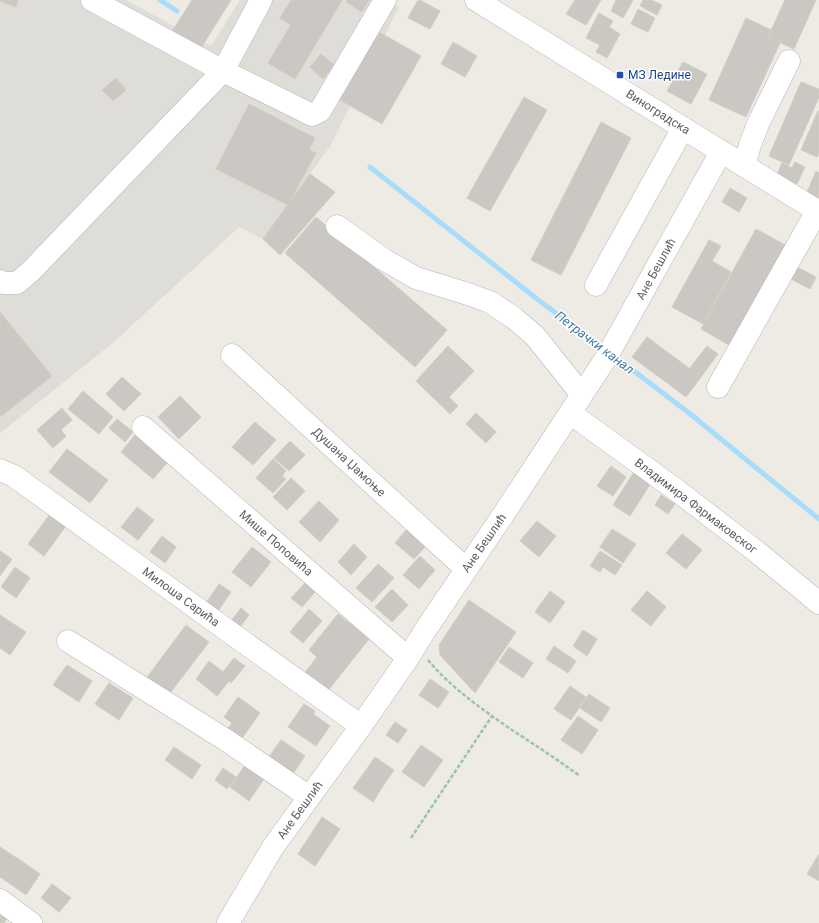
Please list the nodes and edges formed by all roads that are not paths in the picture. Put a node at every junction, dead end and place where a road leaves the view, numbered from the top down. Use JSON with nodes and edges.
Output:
{"nodes":[{"id":1,"x":92,"y":0,"type":"edge"},
{"id":2,"x":261,"y":0,"type":"edge"},
{"id":3,"x":385,"y":0,"type":"edge"},
{"id":4,"x":476,"y":0,"type":"edge"},
{"id":5,"x":789,"y":61,"type":"dead end"},
{"id":6,"x":223,"y":70,"type":"junction"},
{"id":7,"x":683,"y":128,"type":"junction"},
{"id":8,"x":721,"y":152,"type":"junction"},
{"id":9,"x":744,"y":166,"type":"junction"},
{"id":10,"x":818,"y":211,"type":"edge"},
{"id":11,"x":337,"y":226,"type":"dead end"},
{"id":12,"x":0,"y":281,"type":"edge"},
{"id":13,"x":596,"y":285,"type":"dead end"},
{"id":14,"x":232,"y":355,"type":"dead end"},
{"id":15,"x":718,"y":387,"type":"dead end"},
{"id":16,"x":582,"y":395,"type":"junction"},
{"id":17,"x":570,"y":413,"type":"junction"},
{"id":18,"x":142,"y":427,"type":"dead end"},
{"id":19,"x":0,"y":470,"type":"edge"},
{"id":20,"x":466,"y":569,"type":"junction"},
{"id":21,"x":819,"y":603,"type":"edge"},
{"id":22,"x":68,"y":641,"type":"dead end"},
{"id":23,"x":412,"y":652,"type":"junction"},
{"id":24,"x":362,"y":726,"type":"junction"},
{"id":25,"x":309,"y":797,"type":"junction"},
{"id":26,"x":0,"y":900,"type":"edge"},
{"id":27,"x":31,"y":923,"type":"edge"},
{"id":28,"x":228,"y":923,"type":"edge"}],
"edges":[{"from":1,"to":6,"type":"street"},
{"from":2,"to":6,"type":"street"},
{"from":3,"to":6,"type":"street"},
{"from":4,"to":7,"type":"street","name":"Виноградска"},
{"from":5,"to":9,"type":"street"},
{"from":6,"to":12,"type":"street"},
{"from":7,"to":8,"type":"street","name":"Виноградска"},
{"from":7,"to":13,"type":"street"},
{"from":8,"to":9,"type":"street","name":"Виноградска"},
{"from":8,"to":16,"type":"street","name":"Ане Бешлић"},
{"from":9,"to":10,"type":"street","name":"Виноградска"},
{"from":10,"to":15,"type":"street"},
{"from":11,"to":16,"type":"street"},
{"from":14,"to":20,"type":"street","name":"Душана Џамоње"},
{"from":16,"to":17,"type":"street","name":"Ане Бешлић"},
{"from":17,"to":20,"type":"street","name":"Ане Бешлић"},
{"from":17,"to":21,"type":"street","name":"Владимира Фармаковског"},
{"from":18,"to":23,"type":"street","name":"Мише Поповића"},
{"from":19,"to":24,"type":"street","name":"Милоша Сарића"},
{"from":20,"to":23,"type":"street","name":"Ане Бешлић"},
{"from":22,"to":25,"type":"street"},
{"from":23,"to":24,"type":"street","name":"Ане Бешлић"},
{"from":24,"to":25,"type":"street","name":"Ане Бешлић"},
{"from":25,"to":28,"type":"street","name":"Ане Бешлић"},
{"from":26,"to":27,"type":"street"}]}
